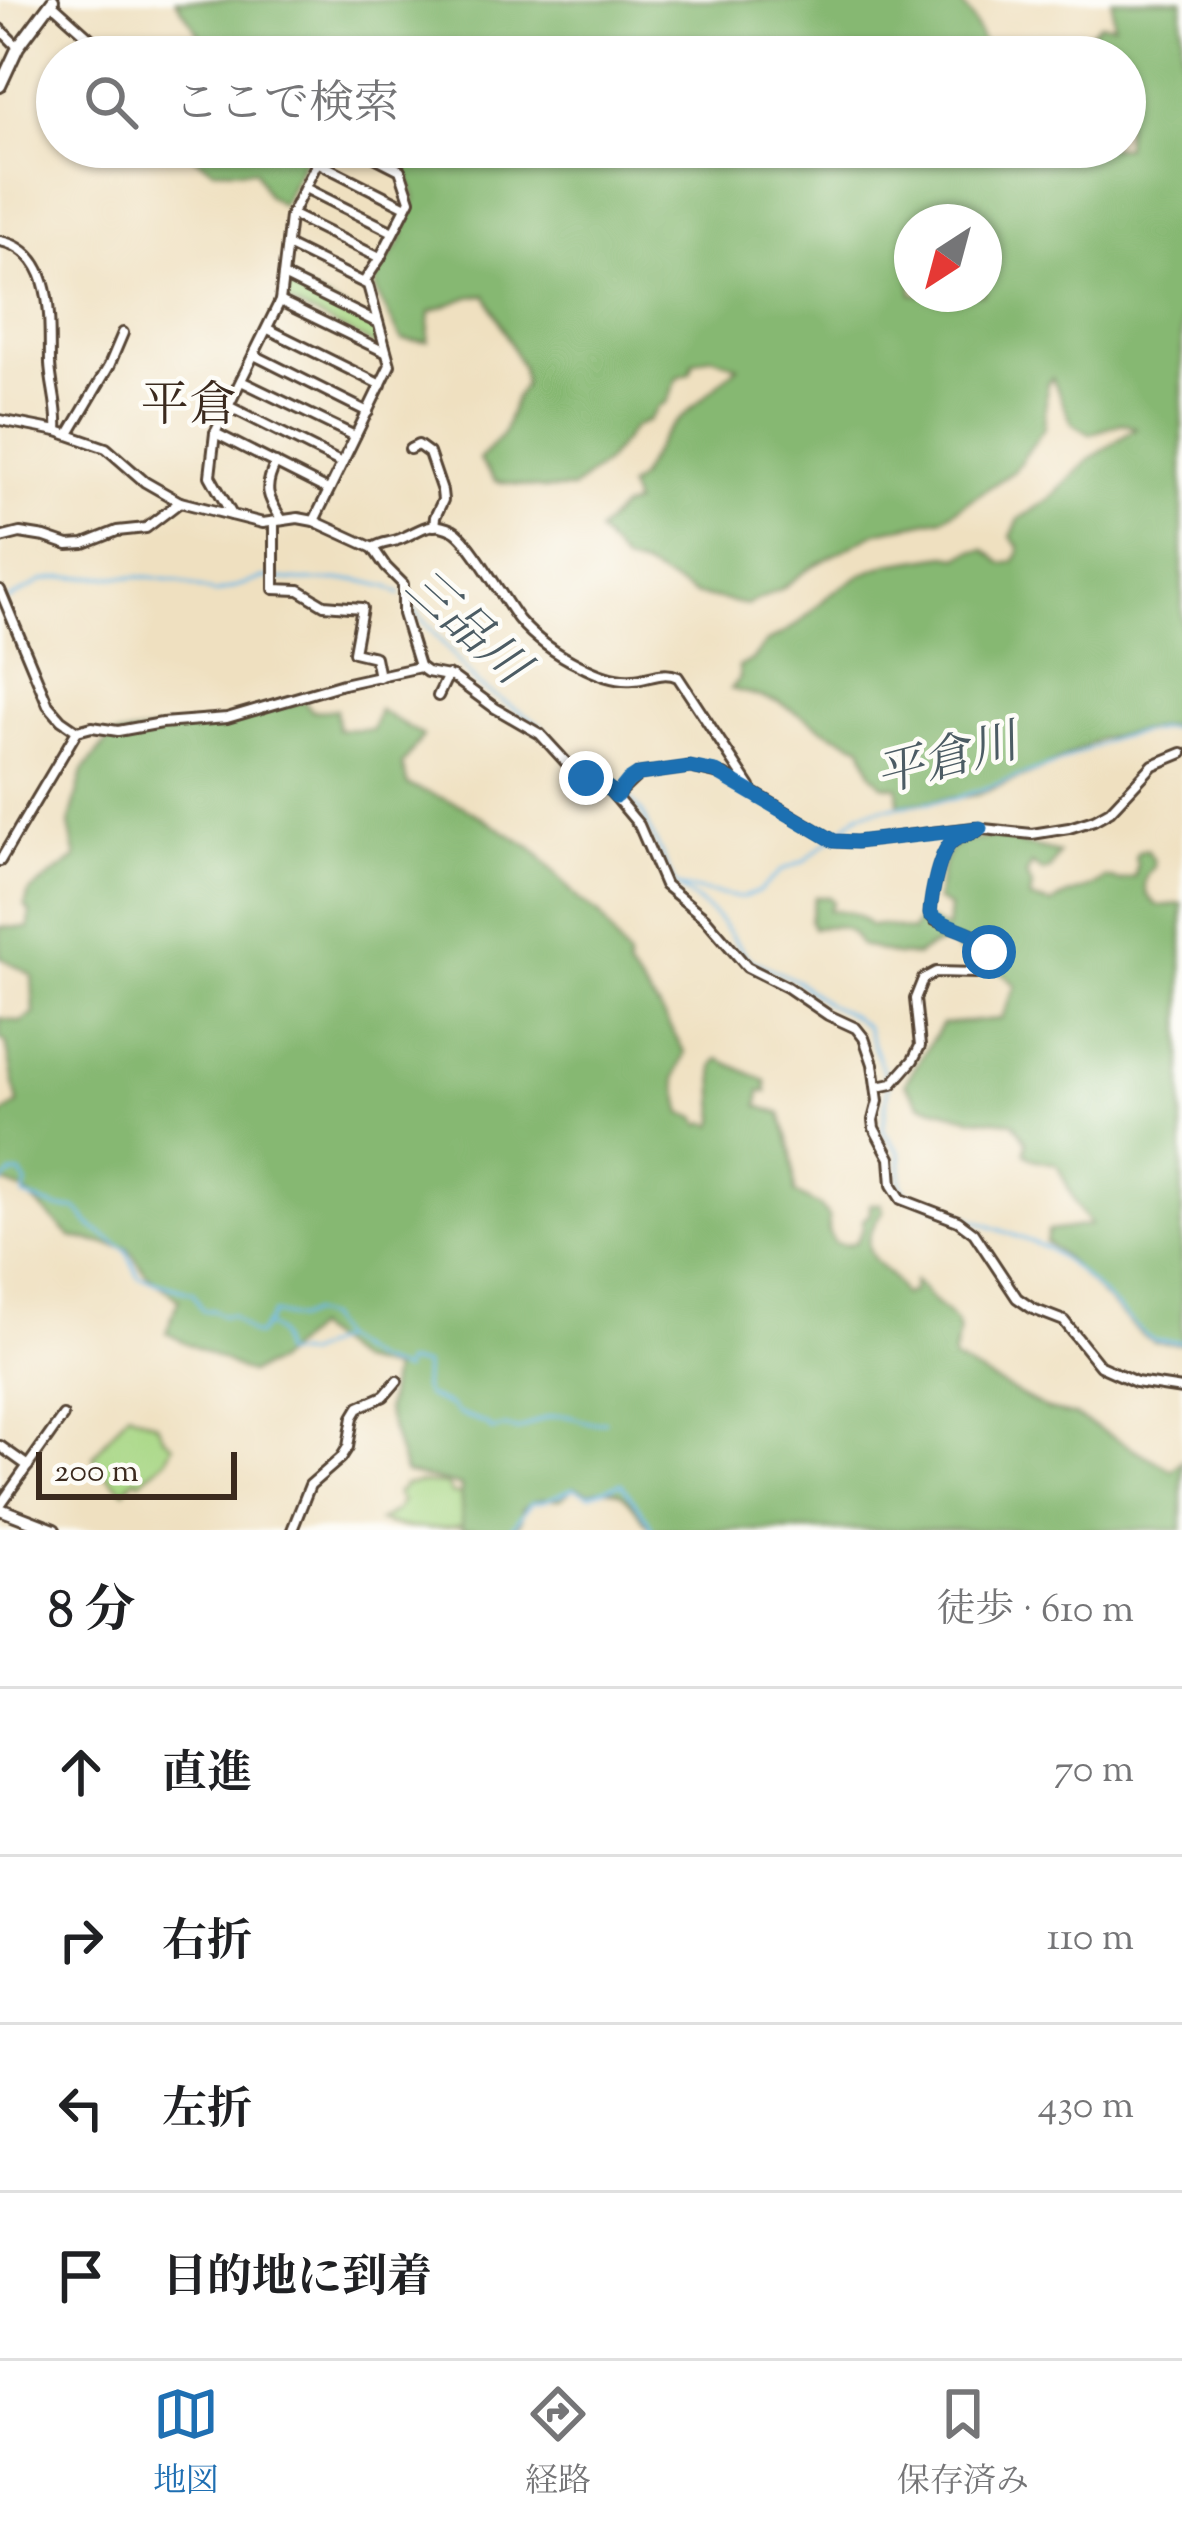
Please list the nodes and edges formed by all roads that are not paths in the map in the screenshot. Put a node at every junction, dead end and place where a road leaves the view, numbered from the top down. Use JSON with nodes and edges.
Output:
{"nodes":[{"id":1,"x":52,"y":1,"type":"edge"},
{"id":2,"x":0,"y":29,"type":"edge"},
{"id":3,"x":89,"y":36,"type":"edge"},
{"id":4,"x":17,"y":47,"type":"junction"},
{"id":5,"x":0,"y":86,"type":"edge"},
{"id":6,"x":314,"y":168,"type":"edge"},
{"id":7,"x":329,"y":168,"type":"edge"},
{"id":8,"x":396,"y":168,"type":"edge"},
{"id":9,"x":304,"y":188,"type":"junction"},
{"id":10,"x":406,"y":207,"type":"junction"},
{"id":11,"x":291,"y":214,"type":"junction"},
{"id":12,"x":393,"y":232,"type":"junction"},
{"id":13,"x":0,"y":241,"type":"edge"},
{"id":14,"x":287,"y":245,"type":"junction"},
{"id":15,"x":380,"y":258,"type":"junction"},
{"id":16,"x":283,"y":276,"type":"junction"},
{"id":17,"x":364,"y":282,"type":"junction"},
{"id":18,"x":280,"y":301,"type":"junction"},
{"id":19,"x":380,"y":324,"type":"junction"},
{"id":20,"x":268,"y":328,"type":"junction"},
{"id":21,"x":124,"y":333,"type":"dead end"},
{"id":22,"x":387,"y":353,"type":"junction"},
{"id":23,"x":254,"y":355,"type":"junction"},
{"id":24,"x":241,"y":381,"type":"junction"},
{"id":25,"x":381,"y":385,"type":"junction"},
{"id":26,"x":228,"y":406,"type":"junction"},
{"id":27,"x":368,"y":412,"type":"junction"},
{"id":28,"x":0,"y":420,"type":"edge"},
{"id":29,"x":56,"y":431,"type":"junction"},
{"id":30,"x":215,"y":433,"type":"junction"},
{"id":31,"x":68,"y":434,"type":"junction"},
{"id":32,"x":355,"y":436,"type":"junction"},
{"id":33,"x":410,"y":448,"type":"dead end"},
{"id":34,"x":342,"y":463,"type":"junction"},
{"id":35,"x":276,"y":464,"type":"junction"},
{"id":36,"x":328,"y":490,"type":"junction"},
{"id":37,"x":180,"y":502,"type":"junction"},
{"id":38,"x":232,"y":515,"type":"junction"},
{"id":39,"x":314,"y":520,"type":"junction"},
{"id":40,"x":278,"y":521,"type":"junction"},
{"id":41,"x":434,"y":526,"type":"junction"},
{"id":42,"x":1,"y":541,"type":"edge"},
{"id":43,"x":373,"y":548,"type":"junction"},
{"id":44,"x":1,"y":592,"type":"edge"},
{"id":45,"x":420,"y":668,"type":"junction"},
{"id":46,"x":448,"y":675,"type":"junction"},
{"id":47,"x":379,"y":677,"type":"junction"},
{"id":48,"x":438,"y":696,"type":"dead end"},
{"id":49,"x":77,"y":731,"type":"junction"},
{"id":50,"x":1182,"y":753,"type":"edge"},
{"id":51,"x":620,"y":792,"type":"junction"},
{"id":52,"x":753,"y":793,"type":"junction"},
{"id":53,"x":980,"y":828,"type":"junction"},
{"id":54,"x":0,"y":861,"type":"edge"},
{"id":55,"x":883,"y":1087,"type":"junction"},
{"id":56,"x":397,"y":1381,"type":"dead end"},
{"id":57,"x":1182,"y":1390,"type":"edge"},
{"id":58,"x":63,"y":1416,"type":"dead end"},
{"id":59,"x":0,"y":1446,"type":"edge"},
{"id":60,"x":28,"y":1466,"type":"junction"},
{"id":61,"x":0,"y":1507,"type":"edge"},
{"id":62,"x":46,"y":1529,"type":"edge"},
{"id":63,"x":292,"y":1530,"type":"edge"}],
"edges":[{"from":1,"to":3,"type":"street"},
{"from":1,"to":4,"type":"street"},
{"from":2,"to":4,"type":"street"},
{"from":4,"to":5,"type":"street"},
{"from":6,"to":9,"type":"street"},
{"from":7,"to":10,"type":"street"},
{"from":8,"to":10,"type":"street"},
{"from":9,"to":11,"type":"street"},
{"from":9,"to":12,"type":"street"},
{"from":10,"to":12,"type":"street"},
{"from":11,"to":14,"type":"street"},
{"from":11,"to":15,"type":"street"},
{"from":12,"to":15,"type":"street"},
{"from":13,"to":29,"type":"street"},
{"from":14,"to":16,"type":"street"},
{"from":14,"to":17,"type":"street"},
{"from":15,"to":17,"type":"street"},
{"from":16,"to":18,"type":"street"},
{"from":16,"to":19,"type":"street"},
{"from":17,"to":19,"type":"street"},
{"from":18,"to":20,"type":"street"},
{"from":18,"to":22,"type":"street"},
{"from":19,"to":22,"type":"street"},
{"from":20,"to":23,"type":"street"},
{"from":20,"to":25,"type":"street"},
{"from":21,"to":31,"type":"street"},
{"from":22,"to":25,"type":"street"},
{"from":23,"to":24,"type":"street"},
{"from":23,"to":27,"type":"street"},
{"from":24,"to":26,"type":"street"},
{"from":24,"to":32,"type":"street"},
{"from":25,"to":27,"type":"street"},
{"from":26,"to":30,"type":"street"},
{"from":26,"to":34,"type":"street"},
{"from":27,"to":32,"type":"street"},
{"from":28,"to":29,"type":"street"},
{"from":29,"to":31,"type":"street"},
{"from":30,"to":35,"type":"street"},
{"from":30,"to":38,"type":"street"},
{"from":31,"to":37,"type":"street"},
{"from":32,"to":34,"type":"street"},
{"from":33,"to":41,"type":"street"},
{"from":34,"to":36,"type":"street"},
{"from":35,"to":36,"type":"street"},
{"from":35,"to":40,"type":"street"},
{"from":36,"to":39,"type":"street"},
{"from":37,"to":38,"type":"street"},
{"from":37,"to":42,"type":"street"},
{"from":38,"to":40,"type":"street"},
{"from":39,"to":40,"type":"street"},
{"from":39,"to":43,"type":"street"},
{"from":40,"to":47,"type":"street"},
{"from":41,"to":43,"type":"street"},
{"from":41,"to":52,"type":"street"},
{"from":43,"to":45,"type":"street"},
{"from":44,"to":49,"type":"street"},
{"from":45,"to":46,"type":"street"},
{"from":45,"to":47,"type":"street"},
{"from":46,"to":48,"type":"street"},
{"from":46,"to":51,"type":"street"},
{"from":47,"to":49,"type":"street"},
{"from":49,"to":54,"type":"street"},
{"from":50,"to":53,"type":"street"},
{"from":51,"to":52,"type":"street"},
{"from":51,"to":55,"type":"street"},
{"from":52,"to":53,"type":"street"},
{"from":53,"to":55,"type":"street"},
{"from":55,"to":57,"type":"street"},
{"from":56,"to":63,"type":"street"},
{"from":58,"to":60,"type":"street"},
{"from":59,"to":60,"type":"street"},
{"from":60,"to":61,"type":"street"},
{"from":61,"to":62,"type":"street"}]}
